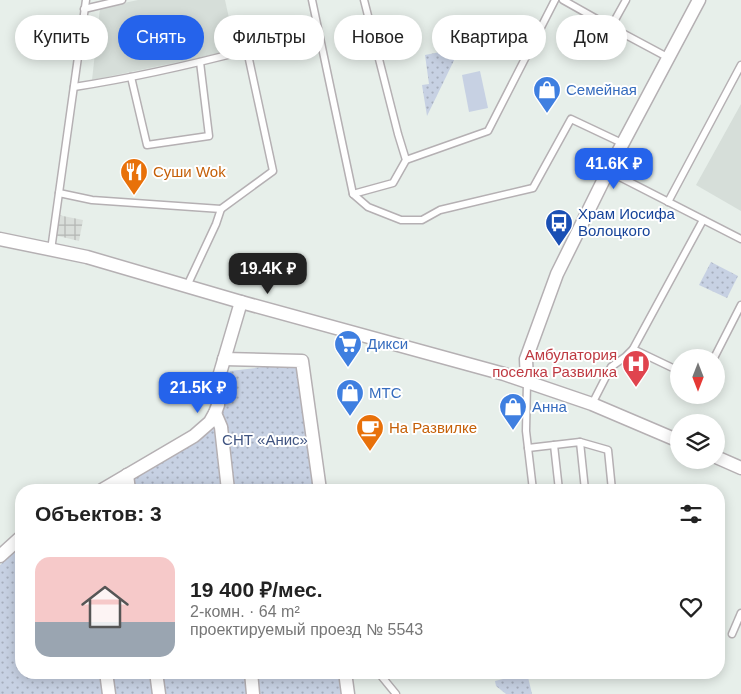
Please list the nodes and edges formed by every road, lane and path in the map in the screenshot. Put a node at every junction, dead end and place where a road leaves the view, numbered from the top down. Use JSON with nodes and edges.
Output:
{"nodes":[{"id":1,"x":86,"y":0,"type":"edge"},
{"id":2,"x":122,"y":0,"type":"edge"},
{"id":3,"x":312,"y":0,"type":"edge"},
{"id":4,"x":364,"y":0,"type":"edge"},
{"id":5,"x":555,"y":0,"type":"edge"},
{"id":6,"x":563,"y":0,"type":"edge"},
{"id":7,"x":626,"y":0,"type":"edge"},
{"id":8,"x":699,"y":0,"type":"edge"},
{"id":9,"x":84,"y":9,"type":"junction"},
{"id":10,"x":590,"y":15,"type":"edge"},
{"id":11,"x":618,"y":15,"type":"edge"},
{"id":12,"x":627,"y":36,"type":"edge"},
{"id":13,"x":669,"y":58,"type":"junction"},
{"id":14,"x":200,"y":62,"type":"junction"},
{"id":15,"x":741,"y":65,"type":"edge"},
{"id":16,"x":131,"y":77,"type":"junction"},
{"id":17,"x":74,"y":87,"type":"junction"},
{"id":18,"x":624,"y":144,"type":"junction"},
{"id":19,"x":406,"y":160,"type":"junction"},
{"id":20,"x":608,"y":171,"type":"junction"},
{"id":21,"x":59,"y":192,"type":"junction"},
{"id":22,"x":353,"y":194,"type":"junction"},
{"id":23,"x":668,"y":202,"type":"junction"},
{"id":24,"x":221,"y":209,"type":"junction"},
{"id":25,"x":704,"y":220,"type":"junction"},
{"id":26,"x":0,"y":239,"type":"edge"},
{"id":27,"x":741,"y":239,"type":"edge"},
{"id":28,"x":52,"y":250,"type":"junction"},
{"id":29,"x":187,"y":286,"type":"junction"},
{"id":30,"x":241,"y":302,"type":"junction"},
{"id":31,"x":741,"y":304,"type":"edge"},
{"id":32,"x":633,"y":349,"type":"junction"},
{"id":33,"x":718,"y":349,"type":"edge"},
{"id":34,"x":224,"y":359,"type":"junction"},
{"id":35,"x":670,"y":367,"type":"edge"},
{"id":36,"x":527,"y":382,"type":"junction"},
{"id":37,"x":592,"y":404,"type":"junction"},
{"id":38,"x":216,"y":413,"type":"junction"},
{"id":39,"x":670,"y":437,"type":"edge"},
{"id":40,"x":580,"y":442,"type":"junction"},
{"id":41,"x":554,"y":445,"type":"junction"},
{"id":42,"x":528,"y":448,"type":"junction"},
{"id":43,"x":725,"y":461,"type":"edge"},
{"id":44,"x":741,"y":468,"type":"edge"},
{"id":45,"x":127,"y":475,"type":"junction"},
{"id":46,"x":112,"y":484,"type":"edge"},
{"id":47,"x":129,"y":484,"type":"edge"},
{"id":48,"x":227,"y":484,"type":"edge"},
{"id":49,"x":319,"y":484,"type":"edge"},
{"id":50,"x":532,"y":484,"type":"edge"},
{"id":51,"x":558,"y":484,"type":"edge"},
{"id":52,"x":584,"y":484,"type":"edge"},
{"id":53,"x":611,"y":484,"type":"edge"},
{"id":54,"x":15,"y":543,"type":"edge"},
{"id":55,"x":0,"y":556,"type":"edge"},
{"id":56,"x":741,"y":613,"type":"edge"},
{"id":57,"x":732,"y":634,"type":"dead end"},
{"id":58,"x":107,"y":679,"type":"edge"},
{"id":59,"x":157,"y":679,"type":"edge"},
{"id":60,"x":251,"y":679,"type":"edge"},
{"id":61,"x":346,"y":679,"type":"edge"},
{"id":62,"x":384,"y":679,"type":"edge"},
{"id":63,"x":109,"y":694,"type":"edge"},
{"id":64,"x":159,"y":694,"type":"edge"},
{"id":65,"x":253,"y":694,"type":"edge"},
{"id":66,"x":348,"y":694,"type":"edge"},
{"id":67,"x":396,"y":694,"type":"edge"}],
"edges":[{"from":1,"to":9,"type":"lane"},
{"from":2,"to":9,"type":"lane"},
{"from":3,"to":22,"type":"lane"},
{"from":4,"to":19,"type":"lane"},
{"from":5,"to":19,"type":"lane"},
{"from":6,"to":10,"type":"lane"},
{"from":7,"to":11,"type":"lane"},
{"from":8,"to":13,"type":"street"},
{"from":9,"to":17,"type":"lane"},
{"from":12,"to":13,"type":"lane"},
{"from":13,"to":18,"type":"street"},
{"from":14,"to":16,"type":"lane"},
{"from":14,"to":16,"type":"lane"},
{"from":14,"to":24,"type":"lane"},
{"from":15,"to":23,"type":"lane"},
{"from":16,"to":17,"type":"lane"},
{"from":17,"to":21,"type":"lane"},
{"from":18,"to":20,"type":"street"},
{"from":18,"to":22,"type":"lane"},
{"from":19,"to":22,"type":"lane"},
{"from":20,"to":23,"type":"lane"},
{"from":20,"to":36,"type":"street"},
{"from":21,"to":24,"type":"lane"},
{"from":21,"to":28,"type":"lane"},
{"from":23,"to":25,"type":"lane"},
{"from":24,"to":29,"type":"lane"},
{"from":25,"to":27,"type":"lane"},
{"from":25,"to":32,"type":"lane"},
{"from":26,"to":28,"type":"street"},
{"from":28,"to":29,"type":"street"},
{"from":29,"to":30,"type":"street"},
{"from":30,"to":34,"type":"street"},
{"from":30,"to":36,"type":"street"},
{"from":31,"to":33,"type":"lane"},
{"from":32,"to":35,"type":"lane"},
{"from":32,"to":37,"type":"lane"},
{"from":34,"to":38,"type":"street"},
{"from":34,"to":49,"type":"street"},
{"from":36,"to":37,"type":"street"},
{"from":36,"to":42,"type":"lane"},
{"from":37,"to":39,"type":"street"},
{"from":38,"to":45,"type":"street"},
{"from":38,"to":48,"type":"street"},
{"from":40,"to":41,"type":"lane"},
{"from":40,"to":52,"type":"lane"},
{"from":40,"to":53,"type":"lane"},
{"from":41,"to":42,"type":"lane"},
{"from":41,"to":51,"type":"lane"},
{"from":42,"to":50,"type":"lane"},
{"from":43,"to":44,"type":"street"},
{"from":45,"to":46,"type":"street"},
{"from":45,"to":47,"type":"street"},
{"from":54,"to":55,"type":"street"},
{"from":56,"to":57,"type":"lane"},
{"from":58,"to":63,"type":"street"},
{"from":59,"to":64,"type":"street"},
{"from":60,"to":65,"type":"street"},
{"from":61,"to":66,"type":"street"},
{"from":62,"to":67,"type":"lane"}]}
